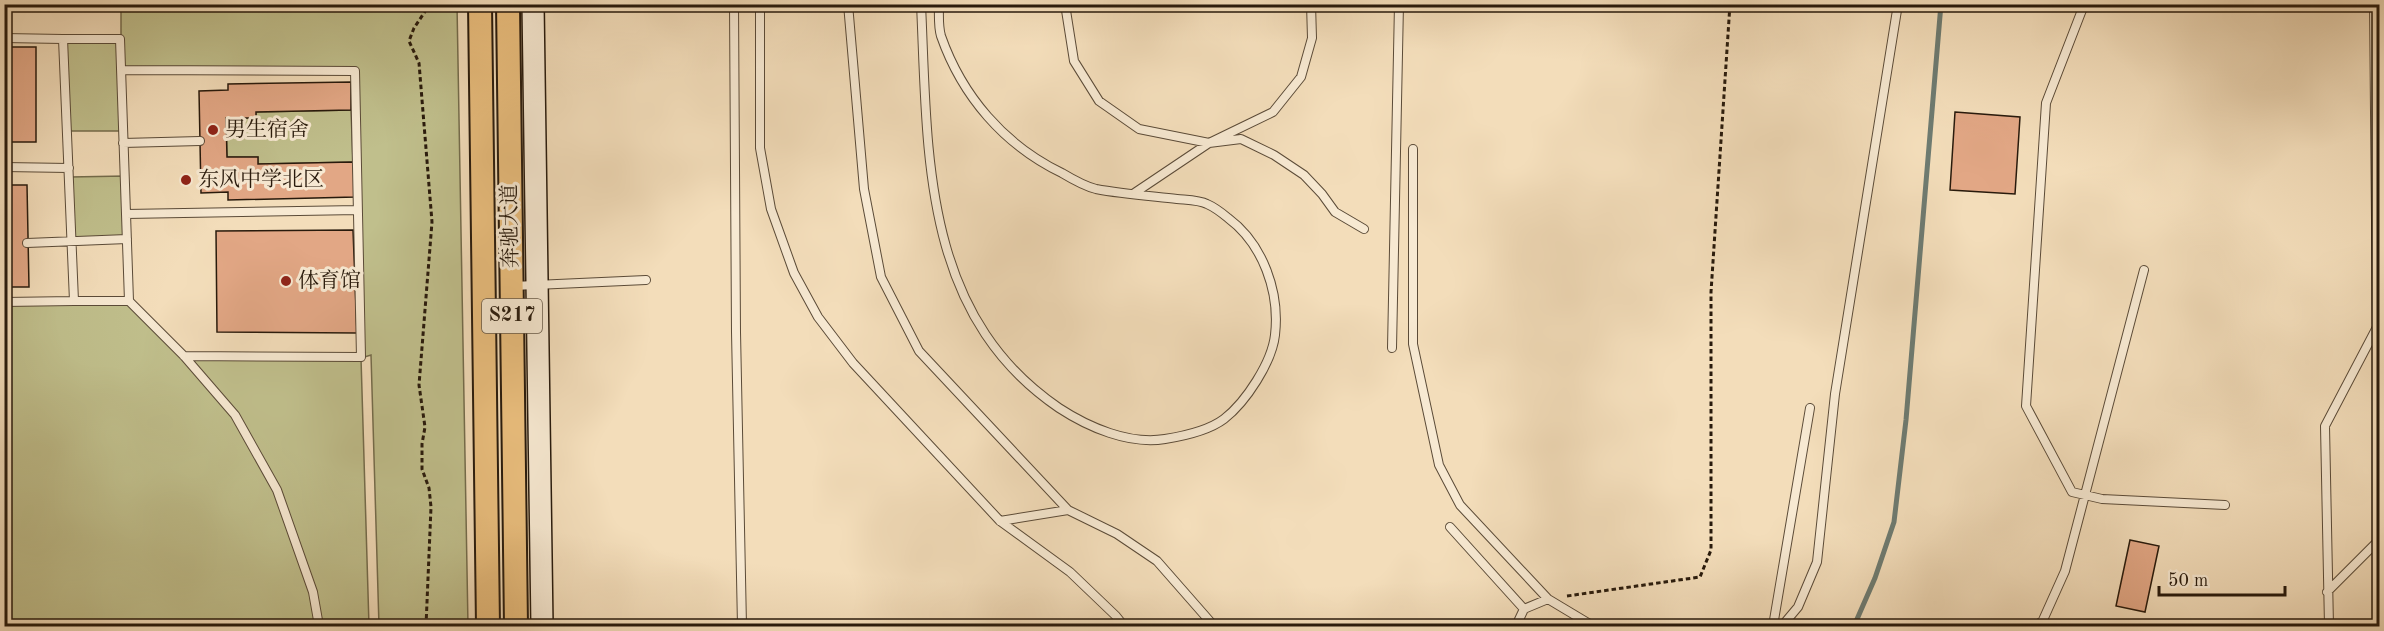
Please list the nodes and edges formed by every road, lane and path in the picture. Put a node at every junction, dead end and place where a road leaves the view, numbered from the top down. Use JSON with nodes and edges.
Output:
{"nodes":[{"id":1,"x":430,"y":4,"type":"edge"},
{"id":2,"x":480,"y":4,"type":"edge"},
{"id":3,"x":508,"y":4,"type":"edge"},
{"id":4,"x":533,"y":4,"type":"edge"},
{"id":5,"x":734,"y":4,"type":"edge"},
{"id":6,"x":760,"y":4,"type":"edge"},
{"id":7,"x":848,"y":4,"type":"edge"},
{"id":8,"x":921,"y":4,"type":"edge"},
{"id":9,"x":939,"y":4,"type":"edge"},
{"id":10,"x":1065,"y":4,"type":"edge"},
{"id":11,"x":1311,"y":4,"type":"edge"},
{"id":12,"x":1399,"y":4,"type":"edge"},
{"id":13,"x":1730,"y":4,"type":"edge"},
{"id":14,"x":1898,"y":4,"type":"edge"},
{"id":15,"x":2086,"y":4,"type":"edge"},
{"id":16,"x":2374,"y":4,"type":"edge"},
{"id":17,"x":4,"y":38,"type":"edge"},
{"id":18,"x":63,"y":39,"type":"junction"},
{"id":19,"x":121,"y":70,"type":"junction"},
{"id":20,"x":510,"y":126,"type":"junction"},
{"id":21,"x":534,"y":126,"type":"junction"},
{"id":22,"x":200,"y":141,"type":"dead end"},
{"id":23,"x":123,"y":143,"type":"junction"},
{"id":24,"x":1209,"y":143,"type":"junction"},
{"id":25,"x":1413,"y":149,"type":"dead end"},
{"id":26,"x":4,"y":167,"type":"edge"},
{"id":27,"x":69,"y":168,"type":"junction"},
{"id":28,"x":1133,"y":194,"type":"junction"},
{"id":29,"x":358,"y":210,"type":"junction"},
{"id":30,"x":126,"y":214,"type":"junction"},
{"id":31,"x":1364,"y":229,"type":"dead end"},
{"id":32,"x":127,"y":239,"type":"junction"},
{"id":33,"x":72,"y":242,"type":"junction"},
{"id":34,"x":27,"y":243,"type":"dead end"},
{"id":35,"x":2144,"y":270,"type":"dead end"},
{"id":36,"x":646,"y":280,"type":"dead end"},
{"id":37,"x":536,"y":285,"type":"junction"},
{"id":38,"x":512,"y":286,"type":"junction"},
{"id":39,"x":74,"y":301,"type":"junction"},
{"id":40,"x":129,"y":301,"type":"junction"},
{"id":41,"x":4,"y":302,"type":"edge"},
{"id":42,"x":1392,"y":348,"type":"dead end"},
{"id":43,"x":184,"y":356,"type":"junction"},
{"id":44,"x":1810,"y":408,"type":"dead end"},
{"id":45,"x":2085,"y":495,"type":"junction"},
{"id":46,"x":2224,"y":505,"type":"dead end"},
{"id":47,"x":1068,"y":510,"type":"junction"},
{"id":48,"x":1000,"y":521,"type":"junction"},
{"id":49,"x":1450,"y":528,"type":"dead end"},
{"id":50,"x":2379,"y":539,"type":"edge"},
{"id":51,"x":2327,"y":592,"type":"junction"},
{"id":52,"x":1548,"y":599,"type":"junction"},
{"id":53,"x":1524,"y":609,"type":"junction"},
{"id":54,"x":319,"y":627,"type":"edge"},
{"id":55,"x":426,"y":627,"type":"edge"},
{"id":56,"x":488,"y":627,"type":"edge"},
{"id":57,"x":516,"y":627,"type":"edge"},
{"id":58,"x":542,"y":627,"type":"edge"},
{"id":59,"x":742,"y":627,"type":"edge"},
{"id":60,"x":1124,"y":627,"type":"edge"},
{"id":61,"x":1214,"y":627,"type":"edge"},
{"id":62,"x":1516,"y":627,"type":"edge"},
{"id":63,"x":1593,"y":627,"type":"edge"},
{"id":64,"x":1773,"y":627,"type":"edge"},
{"id":65,"x":1782,"y":627,"type":"edge"},
{"id":66,"x":2037,"y":627,"type":"edge"},
{"id":67,"x":2329,"y":627,"type":"edge"}],
"edges":[{"from":1,"to":55,"type":"path"},
{"from":2,"to":56,"type":"main road","name":"奔驰大道","number":"S217"},
{"from":3,"to":20,"type":"main road","name":"奔驰大道","number":"S217"},
{"from":4,"to":21,"type":"street"},
{"from":5,"to":59,"type":"lane"},
{"from":6,"to":48,"type":"lane"},
{"from":7,"to":47,"type":"lane"},
{"from":8,"to":28,"type":"lane"},
{"from":9,"to":28,"type":"lane"},
{"from":10,"to":24,"type":"lane"},
{"from":11,"to":24,"type":"lane"},
{"from":12,"to":42,"type":"lane"},
{"from":13,"to":52,"type":"path"},
{"from":14,"to":65,"type":"lane"},
{"from":15,"to":45,"type":"lane"},
{"from":16,"to":51,"type":"lane"},
{"from":17,"to":18,"type":"lane"},
{"from":18,"to":19,"type":"lane"},
{"from":18,"to":27,"type":"lane"},
{"from":19,"to":23,"type":"lane"},
{"from":19,"to":29,"type":"lane"},
{"from":20,"to":21,"type":"street"},
{"from":20,"to":38,"type":"main road","name":"奔驰大道","number":"S217"},
{"from":21,"to":37,"type":"street"},
{"from":22,"to":23,"type":"lane"},
{"from":23,"to":30,"type":"lane"},
{"from":24,"to":28,"type":"lane"},
{"from":24,"to":31,"type":"lane"},
{"from":25,"to":52,"type":"lane"},
{"from":26,"to":27,"type":"lane"},
{"from":27,"to":33,"type":"lane"},
{"from":29,"to":30,"type":"lane"},
{"from":29,"to":43,"type":"lane"},
{"from":30,"to":32,"type":"lane"},
{"from":32,"to":33,"type":"lane"},
{"from":32,"to":40,"type":"lane"},
{"from":33,"to":34,"type":"lane"},
{"from":33,"to":39,"type":"lane"},
{"from":35,"to":45,"type":"lane"},
{"from":36,"to":37,"type":"lane"},
{"from":37,"to":38,"type":"lane"},
{"from":37,"to":58,"type":"street"},
{"from":38,"to":57,"type":"main road","name":"奔驰大道","number":"S217"},
{"from":39,"to":40,"type":"lane"},
{"from":39,"to":41,"type":"lane"},
{"from":40,"to":43,"type":"lane"},
{"from":43,"to":54,"type":"lane"},
{"from":44,"to":64,"type":"lane"},
{"from":45,"to":46,"type":"lane"},
{"from":45,"to":66,"type":"lane"},
{"from":47,"to":48,"type":"lane"},
{"from":47,"to":61,"type":"lane"},
{"from":48,"to":60,"type":"lane"},
{"from":49,"to":53,"type":"lane"},
{"from":50,"to":51,"type":"lane"},
{"from":51,"to":67,"type":"lane"},
{"from":52,"to":53,"type":"lane"},
{"from":52,"to":63,"type":"lane"},
{"from":53,"to":62,"type":"lane"}]}
